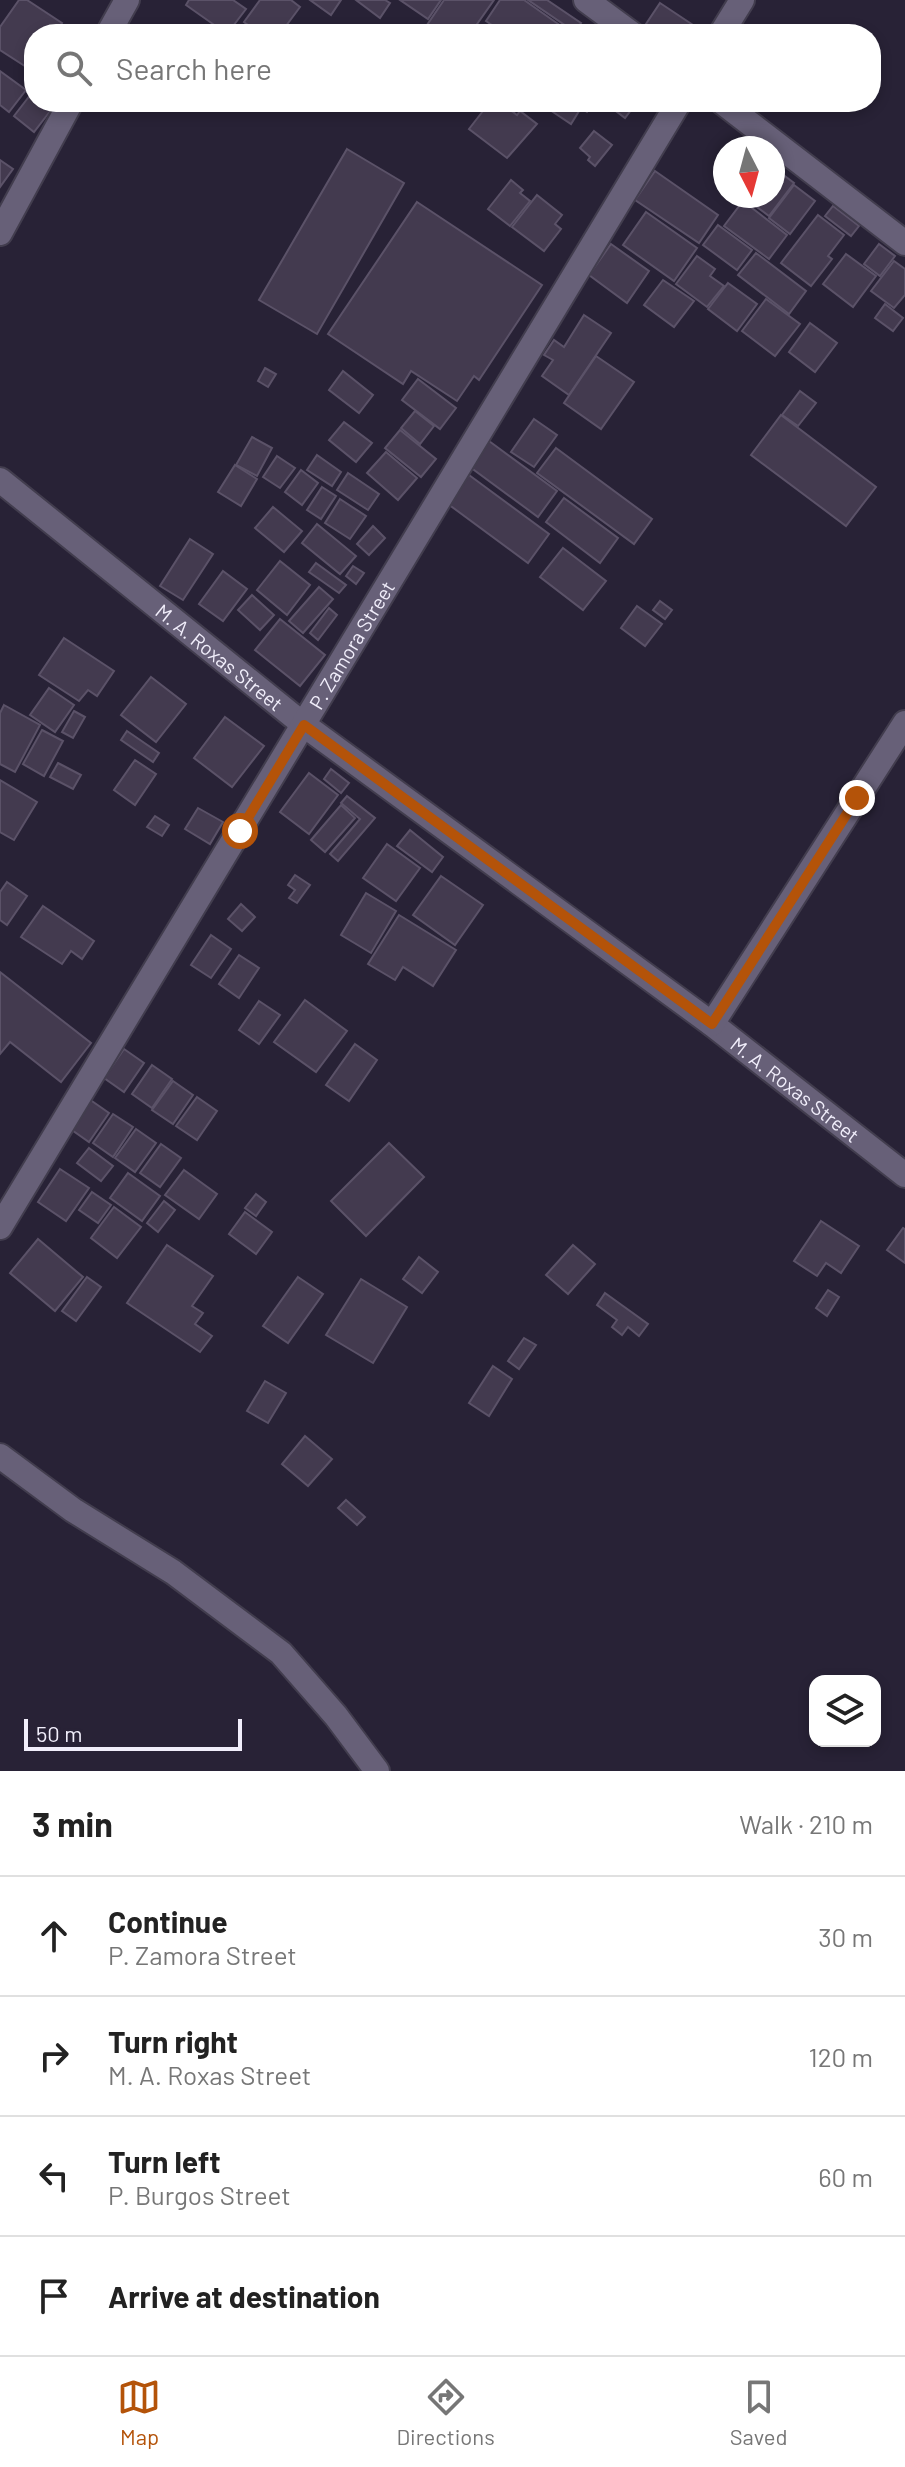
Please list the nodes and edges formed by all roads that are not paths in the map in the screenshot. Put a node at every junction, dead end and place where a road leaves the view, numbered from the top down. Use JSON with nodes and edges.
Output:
{"nodes":[{"id":1,"x":127,"y":0,"type":"edge"},
{"id":2,"x":586,"y":0,"type":"edge"},
{"id":3,"x":742,"y":0,"type":"edge"},
{"id":4,"x":114,"y":24,"type":"edge"},
{"id":5,"x":618,"y":24,"type":"edge"},
{"id":6,"x":727,"y":24,"type":"edge"},
{"id":7,"x":66,"y":112,"type":"edge"},
{"id":8,"x":673,"y":112,"type":"edge"},
{"id":9,"x":735,"y":112,"type":"edge"},
{"id":10,"x":0,"y":233,"type":"edge"},
{"id":11,"x":905,"y":243,"type":"edge"},
{"id":12,"x":0,"y":480,"type":"edge"},
{"id":13,"x":905,"y":723,"type":"edge"},
{"id":14,"x":304,"y":725,"type":"junction"},
{"id":15,"x":712,"y":1024,"type":"junction"},
{"id":16,"x":905,"y":1175,"type":"edge"},
{"id":17,"x":0,"y":1227,"type":"edge"},
{"id":18,"x":0,"y":1456,"type":"edge"},
{"id":19,"x":377,"y":1771,"type":"edge"}],
"edges":[{"from":1,"to":4,"type":"street"},
{"from":2,"to":5,"type":"street"},
{"from":3,"to":6,"type":"street"},
{"from":7,"to":10,"type":"street"},
{"from":8,"to":14,"type":"street","name":"P. Zamora Street"},
{"from":9,"to":11,"type":"street"},
{"from":12,"to":14,"type":"street","name":"M. A. Roxas Street"},
{"from":13,"to":15,"type":"street"},
{"from":14,"to":15,"type":"street","name":"M. A. Roxas Street"},
{"from":14,"to":17,"type":"street","name":"P. Zamora Street"},
{"from":15,"to":16,"type":"street","name":"M. A. Roxas Street"},
{"from":18,"to":19,"type":"street"}]}
